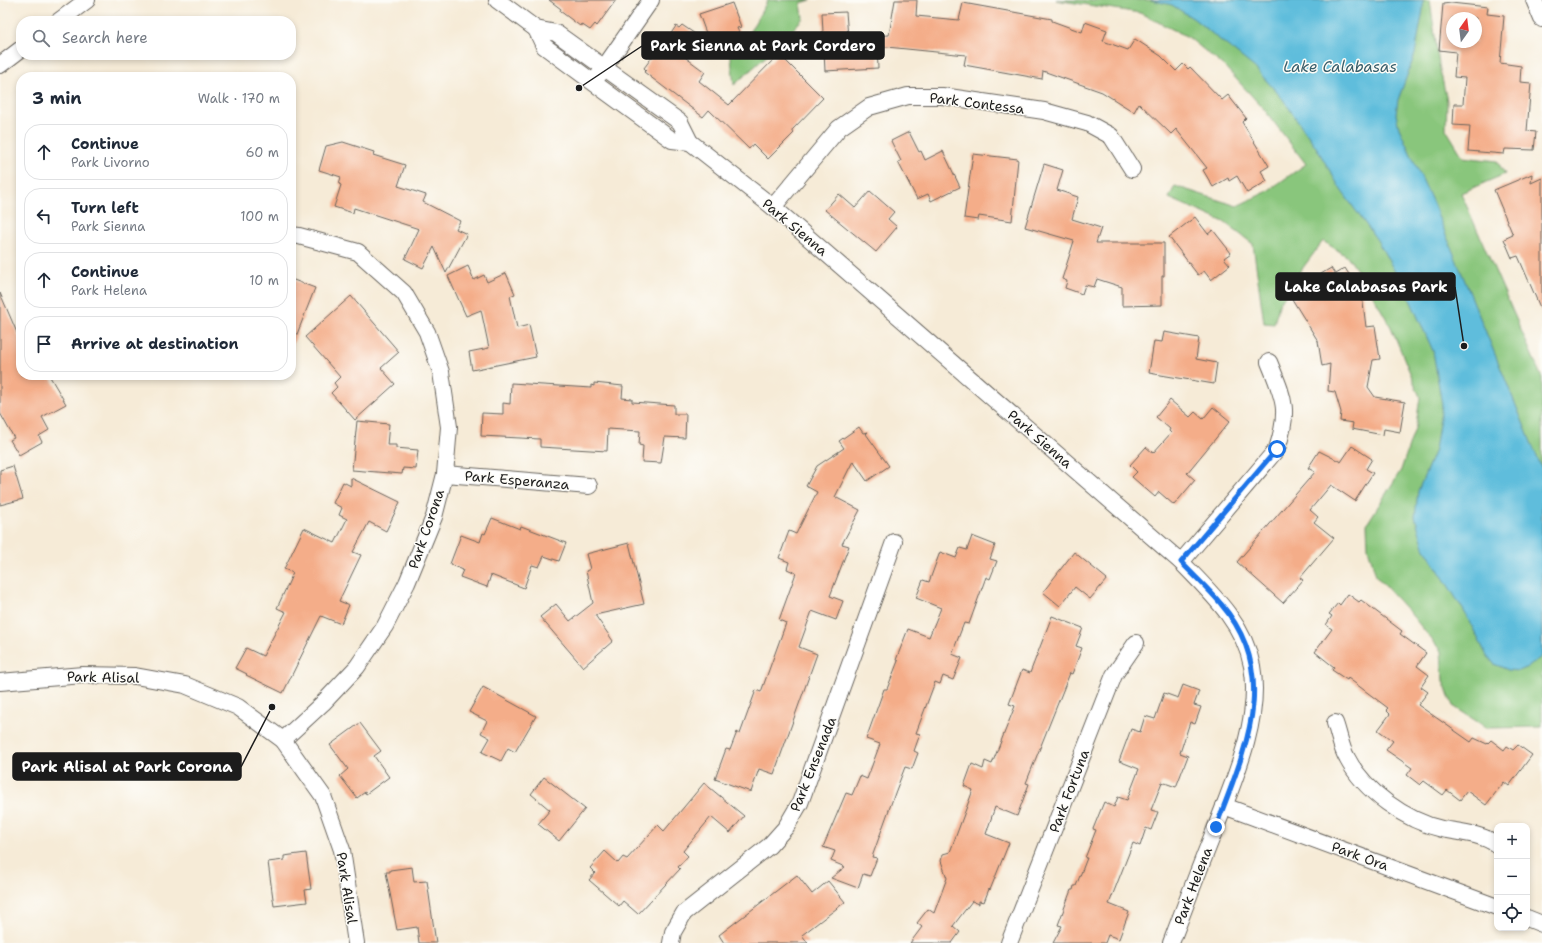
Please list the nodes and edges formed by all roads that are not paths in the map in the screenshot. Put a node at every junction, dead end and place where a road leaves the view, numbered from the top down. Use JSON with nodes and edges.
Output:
{"nodes":[{"id":1,"x":87,"y":0,"type":"edge"},
{"id":2,"x":497,"y":0,"type":"edge"},
{"id":3,"x":651,"y":0,"type":"edge"},
{"id":4,"x":1534,"y":0,"type":"edge"},
{"id":5,"x":66,"y":16,"type":"edge"},
{"id":6,"x":1542,"y":19,"type":"edge"},
{"id":7,"x":536,"y":29,"type":"junction"},
{"id":8,"x":16,"y":53,"type":"edge"},
{"id":9,"x":0,"y":65,"type":"edge"},
{"id":10,"x":605,"y":67,"type":"junction"},
{"id":11,"x":594,"y":83,"type":"junction"},
{"id":12,"x":690,"y":142,"type":"junction"},
{"id":13,"x":1132,"y":169,"type":"dead end"},
{"id":14,"x":773,"y":207,"type":"junction"},
{"id":15,"x":296,"y":236,"type":"edge"},
{"id":16,"x":1269,"y":362,"type":"dead end"},
{"id":17,"x":445,"y":474,"type":"junction"},
{"id":18,"x":589,"y":486,"type":"dead end"},
{"id":19,"x":894,"y":542,"type":"dead end"},
{"id":20,"x":1181,"y":562,"type":"junction"},
{"id":21,"x":1136,"y":643,"type":"dead end"},
{"id":22,"x":0,"y":682,"type":"edge"},
{"id":23,"x":1335,"y":723,"type":"dead end"},
{"id":24,"x":284,"y":740,"type":"junction"},
{"id":25,"x":1224,"y":806,"type":"junction"},
{"id":26,"x":1494,"y":844,"type":"edge"},
{"id":27,"x":1494,"y":905,"type":"edge"},
{"id":28,"x":1530,"y":919,"type":"edge"},
{"id":29,"x":1542,"y":924,"type":"edge"},
{"id":30,"x":356,"y":943,"type":"edge"},
{"id":31,"x":671,"y":943,"type":"edge"},
{"id":32,"x":1009,"y":943,"type":"edge"},
{"id":33,"x":1171,"y":943,"type":"edge"}],
"edges":[{"from":1,"to":5,"type":"street"},
{"from":2,"to":7,"type":"street","name":"Park Sienna"},
{"from":3,"to":10,"type":"street"},
{"from":4,"to":6,"type":"street"},
{"from":7,"to":10,"type":"street","name":"Park Sienna"},
{"from":7,"to":11,"type":"street","name":"Park Sienna"},
{"from":8,"to":9,"type":"street"},
{"from":10,"to":11,"type":"street"},
{"from":10,"to":12,"type":"street","name":"Park Sienna"},
{"from":11,"to":12,"type":"street","name":"Park Sienna"},
{"from":12,"to":14,"type":"street","name":"Park Sienna"},
{"from":13,"to":14,"type":"street","name":"Park Contessa"},
{"from":14,"to":20,"type":"street","name":"Park Sienna"},
{"from":15,"to":17,"type":"street","name":"Park Corona"},
{"from":16,"to":20,"type":"street"},
{"from":17,"to":18,"type":"street","name":"Park Esperanza"},
{"from":17,"to":24,"type":"street","name":"Park Corona"},
{"from":19,"to":31,"type":"street","name":"Park Ensenada"},
{"from":20,"to":25,"type":"street","name":"Park Sienna"},
{"from":21,"to":32,"type":"street","name":"Park Fortuna"},
{"from":22,"to":24,"type":"street","name":"Park Alisal"},
{"from":23,"to":26,"type":"street"},
{"from":24,"to":30,"type":"street","name":"Park Alisal"},
{"from":25,"to":27,"type":"street","name":"Park Ora"},
{"from":25,"to":33,"type":"street","name":"Park Helena"},
{"from":28,"to":29,"type":"street"}]}
